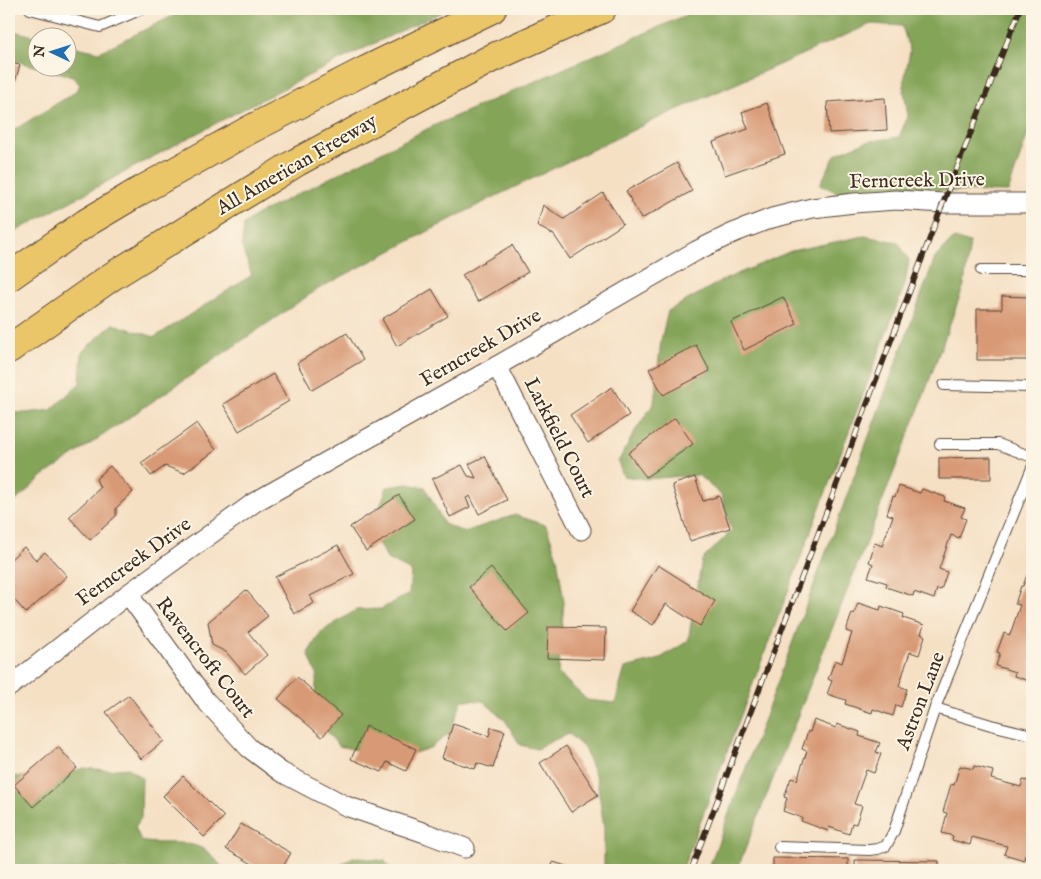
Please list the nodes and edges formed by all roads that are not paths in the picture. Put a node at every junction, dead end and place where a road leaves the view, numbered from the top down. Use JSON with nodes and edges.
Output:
{"nodes":[{"id":1,"x":30,"y":9,"type":"edge"},
{"id":2,"x":142,"y":9,"type":"edge"},
{"id":3,"x":492,"y":9,"type":"edge"},
{"id":4,"x":602,"y":9,"type":"edge"},
{"id":5,"x":44,"y":10,"type":"edge"},
{"id":6,"x":1032,"y":203,"type":"edge"},
{"id":7,"x":981,"y":270,"type":"dead end"},
{"id":8,"x":1032,"y":270,"type":"edge"},
{"id":9,"x":9,"y":277,"type":"edge"},
{"id":10,"x":9,"y":349,"type":"edge"},
{"id":11,"x":497,"y":366,"type":"junction"},
{"id":12,"x":944,"y":385,"type":"dead end"},
{"id":13,"x":1032,"y":387,"type":"edge"},
{"id":14,"x":940,"y":444,"type":"dead end"},
{"id":15,"x":1032,"y":457,"type":"edge"},
{"id":16,"x":1032,"y":468,"type":"edge"},
{"id":17,"x":581,"y":530,"type":"dead end"},
{"id":18,"x":128,"y":594,"type":"junction"},
{"id":19,"x":9,"y":687,"type":"edge"},
{"id":20,"x":935,"y":708,"type":"junction"},
{"id":21,"x":1032,"y":735,"type":"edge"},
{"id":22,"x":779,"y":847,"type":"dead end"},
{"id":23,"x":465,"y":848,"type":"dead end"}],
"edges":[{"from":1,"to":5,"type":"lane"},
{"from":2,"to":5,"type":"lane"},
{"from":3,"to":9,"type":"highway"},
{"from":4,"to":10,"type":"highway","name":"All American Freeway"},
{"from":6,"to":11,"type":"street","name":"Ferncreek Drive"},
{"from":7,"to":8,"type":"lane"},
{"from":11,"to":17,"type":"street","name":"Larkfield Court"},
{"from":11,"to":18,"type":"street","name":"Ferncreek Drive"},
{"from":12,"to":13,"type":"lane"},
{"from":14,"to":15,"type":"lane"},
{"from":16,"to":20,"type":"lane","name":"Astron Lane"},
{"from":18,"to":19,"type":"street","name":"Ferncreek Drive"},
{"from":18,"to":23,"type":"street","name":"Ravencroft Court"},
{"from":20,"to":21,"type":"lane"},
{"from":20,"to":22,"type":"lane","name":"Astron Lane"}]}
